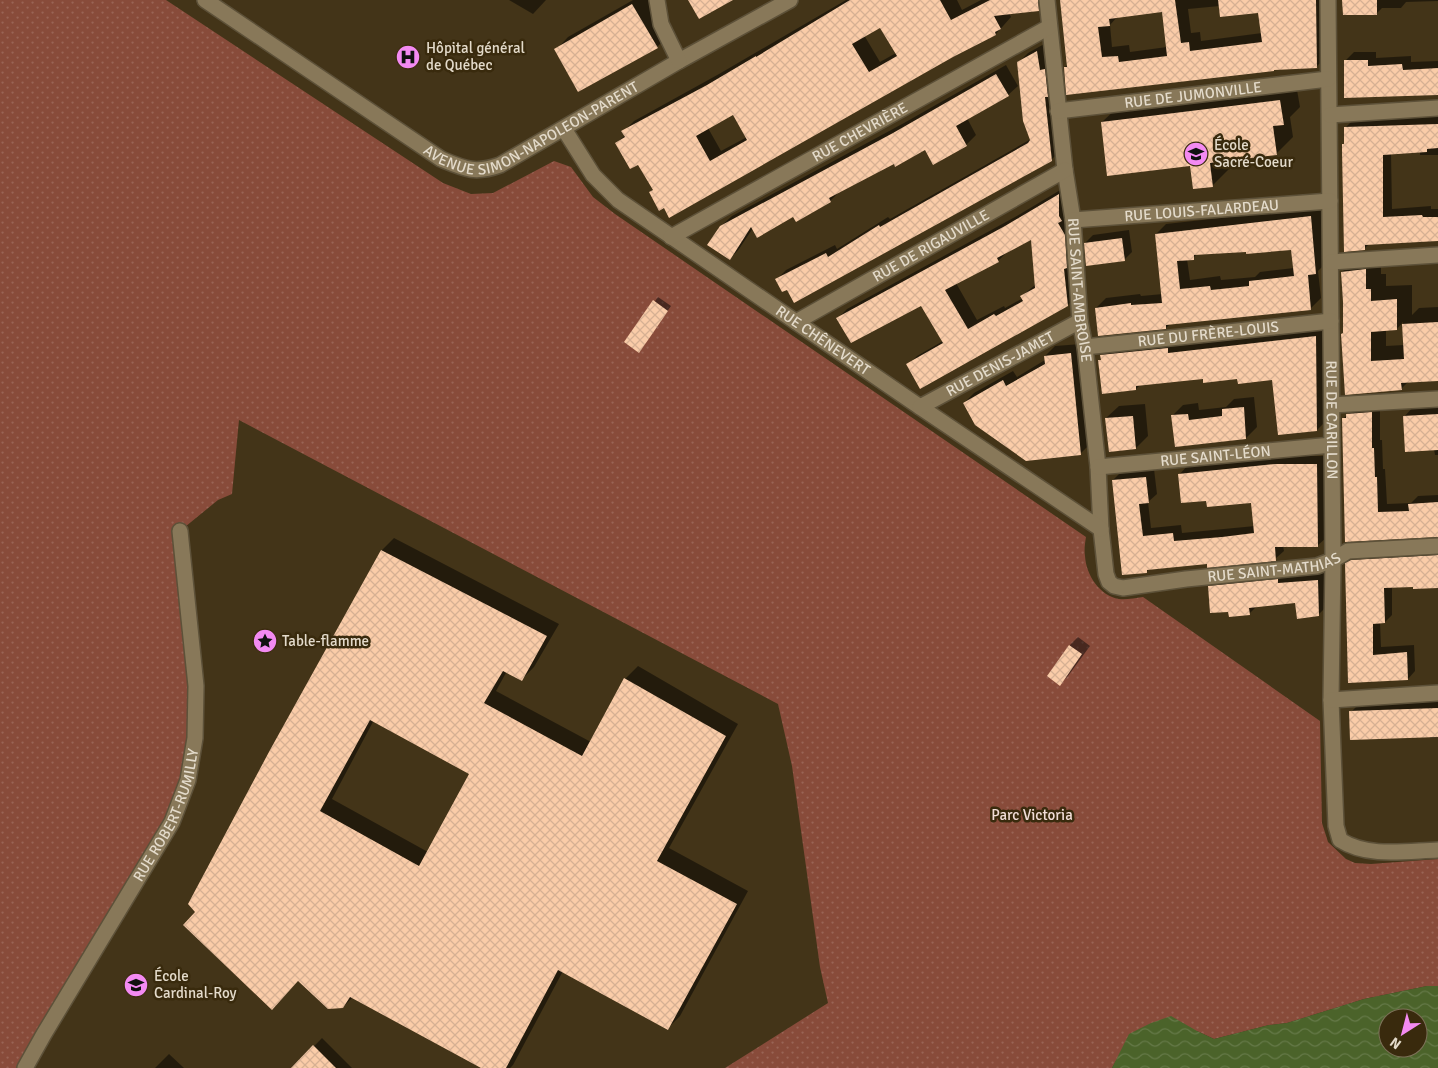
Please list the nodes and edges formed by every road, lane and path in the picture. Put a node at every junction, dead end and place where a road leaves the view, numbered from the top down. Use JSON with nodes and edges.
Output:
{"nodes":[{"id":1,"x":206,"y":0,"type":"edge"},
{"id":2,"x":657,"y":0,"type":"edge"},
{"id":3,"x":790,"y":0,"type":"edge"},
{"id":4,"x":1047,"y":0,"type":"edge"},
{"id":5,"x":1328,"y":0,"type":"edge"},
{"id":6,"x":1049,"y":27,"type":"junction"},
{"id":7,"x":679,"y":61,"type":"junction"},
{"id":8,"x":1328,"y":79,"type":"junction"},
{"id":9,"x":1438,"y":108,"type":"edge"},
{"id":10,"x":1058,"y":111,"type":"junction"},
{"id":11,"x":1330,"y":115,"type":"junction"},
{"id":12,"x":564,"y":128,"type":"junction"},
{"id":13,"x":1065,"y":170,"type":"junction"},
{"id":14,"x":1330,"y":201,"type":"junction"},
{"id":15,"x":1072,"y":220,"type":"junction"},
{"id":16,"x":671,"y":237,"type":"junction"},
{"id":17,"x":1438,"y":255,"type":"edge"},
{"id":18,"x":1331,"y":262,"type":"junction"},
{"id":19,"x":1080,"y":321,"type":"junction"},
{"id":20,"x":1331,"y":321,"type":"junction"},
{"id":21,"x":796,"y":322,"type":"junction"},
{"id":22,"x":1085,"y":347,"type":"junction"},
{"id":23,"x":1438,"y":399,"type":"edge"},
{"id":24,"x":1332,"y":404,"type":"junction"},
{"id":25,"x":920,"y":408,"type":"junction"},
{"id":26,"x":1332,"y":445,"type":"junction"},
{"id":27,"x":1098,"y":467,"type":"junction"},
{"id":28,"x":1101,"y":529,"type":"junction"},
{"id":29,"x":180,"y":530,"type":"dead end"},
{"id":30,"x":1438,"y":546,"type":"edge"},
{"id":31,"x":1333,"y":560,"type":"junction"},
{"id":32,"x":1109,"y":582,"type":"joint"},
{"id":33,"x":1438,"y":693,"type":"edge"},
{"id":34,"x":1331,"y":700,"type":"junction"},
{"id":35,"x":1438,"y":850,"type":"edge"},
{"id":36,"x":25,"y":1068,"type":"edge"}],
"edges":[{"from":1,"to":12,"type":"street","name":"AVENUE SIMON-NAPOLEON-PARENT"},
{"from":2,"to":7,"type":"street"},
{"from":3,"to":7,"type":"street","name":"AVENUE SIMON-NAPOLEON-PARENT"},
{"from":4,"to":6,"type":"street","name":"RUE SAINT-AMBROISE"},
{"from":5,"to":8,"type":"street","name":"RUE DE CARILLON"},
{"from":6,"to":10,"type":"street","name":"RUE SAINT-AMBROISE"},
{"from":6,"to":16,"type":"street","name":"RUE CHEVRIÈRE"},
{"from":7,"to":12,"type":"street","name":"AVENUE SIMON-NAPOLEON-PARENT"},
{"from":8,"to":10,"type":"street","name":"RUE DE JUMONVILLE"},
{"from":8,"to":11,"type":"street","name":"RUE DE CARILLON"},
{"from":9,"to":11,"type":"street"},
{"from":10,"to":13,"type":"street","name":"RUE SAINT-AMBROISE"},
{"from":11,"to":14,"type":"street","name":"RUE DE CARILLON"},
{"from":12,"to":16,"type":"street","name":"RUE CHÊNEVERT"},
{"from":13,"to":15,"type":"street","name":"RUE SAINT-AMBROISE"},
{"from":13,"to":21,"type":"street","name":"RUE DE RIGAUVILLE"},
{"from":14,"to":15,"type":"street","name":"RUE LOUIS-FALARDEAU"},
{"from":14,"to":18,"type":"street","name":"RUE DE CARILLON"},
{"from":15,"to":19,"type":"street","name":"RUE SAINT-AMBROISE"},
{"from":16,"to":21,"type":"street","name":"RUE CHÊNEVERT"},
{"from":17,"to":18,"type":"street"},
{"from":18,"to":20,"type":"street","name":"RUE DE CARILLON"},
{"from":19,"to":22,"type":"street","name":"RUE SAINT-AMBROISE"},
{"from":19,"to":25,"type":"street","name":"RUE DENIS-JAMET"},
{"from":20,"to":22,"type":"street","name":"RUE DU FRÈRE-LOUIS"},
{"from":20,"to":24,"type":"street","name":"RUE DE CARILLON"},
{"from":21,"to":25,"type":"street","name":"RUE CHÊNEVERT"},
{"from":22,"to":27,"type":"street","name":"RUE SAINT-AMBROISE"},
{"from":23,"to":24,"type":"street"},
{"from":24,"to":26,"type":"street","name":"RUE DE CARILLON"},
{"from":25,"to":28,"type":"street","name":"RUE CHÊNEVERT"},
{"from":26,"to":27,"type":"street","name":"RUE SAINT-LÉON"},
{"from":26,"to":31,"type":"street","name":"RUE DE CARILLON"},
{"from":27,"to":28,"type":"street","name":"RUE SAINT-AMBROISE"},
{"from":28,"to":32,"type":"street","name":"RUE SAINT-AMBROISE"},
{"from":29,"to":36,"type":"street","name":"RUE ROBERT-RUMILLY"},
{"from":30,"to":31,"type":"street","name":"RUE SAINT-MATHIAS"},
{"from":31,"to":32,"type":"street","name":"RUE SAINT-MATHIAS"},
{"from":31,"to":34,"type":"street","name":"RUE DE CARILLON"},
{"from":33,"to":34,"type":"street"},
{"from":34,"to":35,"type":"street","name":"RUE DE CARILLON"}]}
